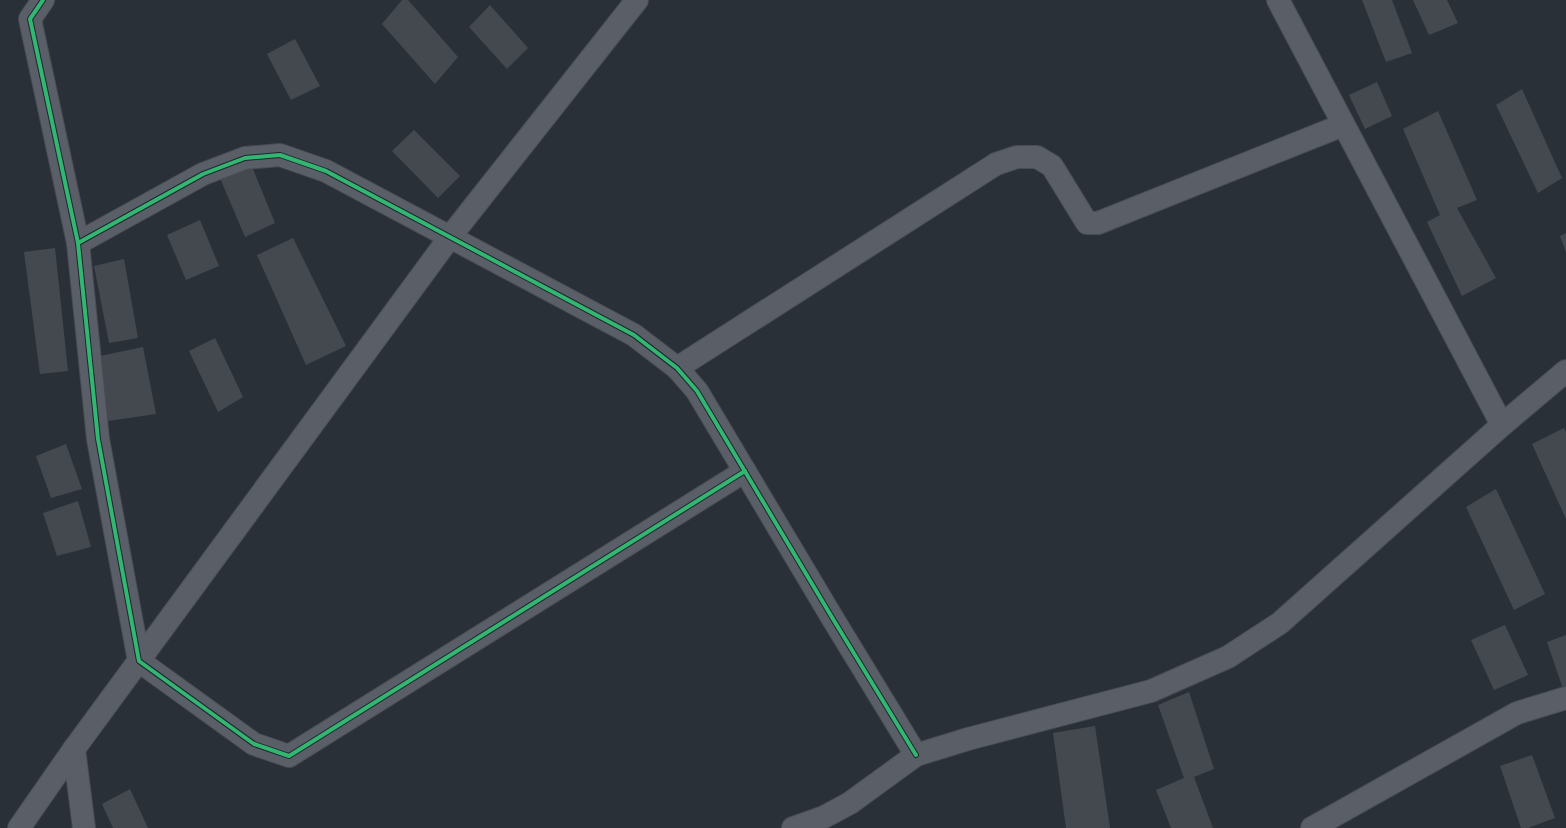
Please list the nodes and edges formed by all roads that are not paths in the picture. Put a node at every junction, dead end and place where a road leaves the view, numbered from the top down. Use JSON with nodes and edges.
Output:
{"nodes":[{"id":1,"x":43,"y":0,"type":"edge"},
{"id":2,"x":637,"y":0,"type":"edge"},
{"id":3,"x":1278,"y":0,"type":"edge"},
{"id":4,"x":1343,"y":124,"type":"junction"},
{"id":5,"x":450,"y":237,"type":"junction"},
{"id":6,"x":78,"y":243,"type":"junction"},
{"id":7,"x":677,"y":368,"type":"junction"},
{"id":8,"x":1566,"y":372,"type":"edge"},
{"id":9,"x":1502,"y":425,"type":"junction"},
{"id":10,"x":745,"y":471,"type":"junction"},
{"id":11,"x":138,"y":661,"type":"junction"},
{"id":12,"x":1566,"y":698,"type":"edge"},
{"id":13,"x":74,"y":749,"type":"junction"},
{"id":14,"x":916,"y":755,"type":"junction"},
{"id":15,"x":19,"y":828,"type":"edge"},
{"id":16,"x":84,"y":828,"type":"edge"},
{"id":17,"x":793,"y":828,"type":"edge"},
{"id":18,"x":1312,"y":828,"type":"edge"}],
"edges":[{"from":1,"to":6,"type":"street"},
{"from":2,"to":5,"type":"street"},
{"from":3,"to":4,"type":"street"},
{"from":4,"to":7,"type":"street"},
{"from":4,"to":9,"type":"street"},
{"from":5,"to":6,"type":"street"},
{"from":5,"to":7,"type":"street"},
{"from":5,"to":11,"type":"street"},
{"from":6,"to":11,"type":"street"},
{"from":7,"to":10,"type":"street"},
{"from":8,"to":9,"type":"street"},
{"from":9,"to":14,"type":"street"},
{"from":10,"to":11,"type":"street"},
{"from":10,"to":14,"type":"street"},
{"from":11,"to":13,"type":"street"},
{"from":12,"to":18,"type":"street"},
{"from":13,"to":15,"type":"street"},
{"from":13,"to":16,"type":"street"},
{"from":14,"to":17,"type":"street"}]}
